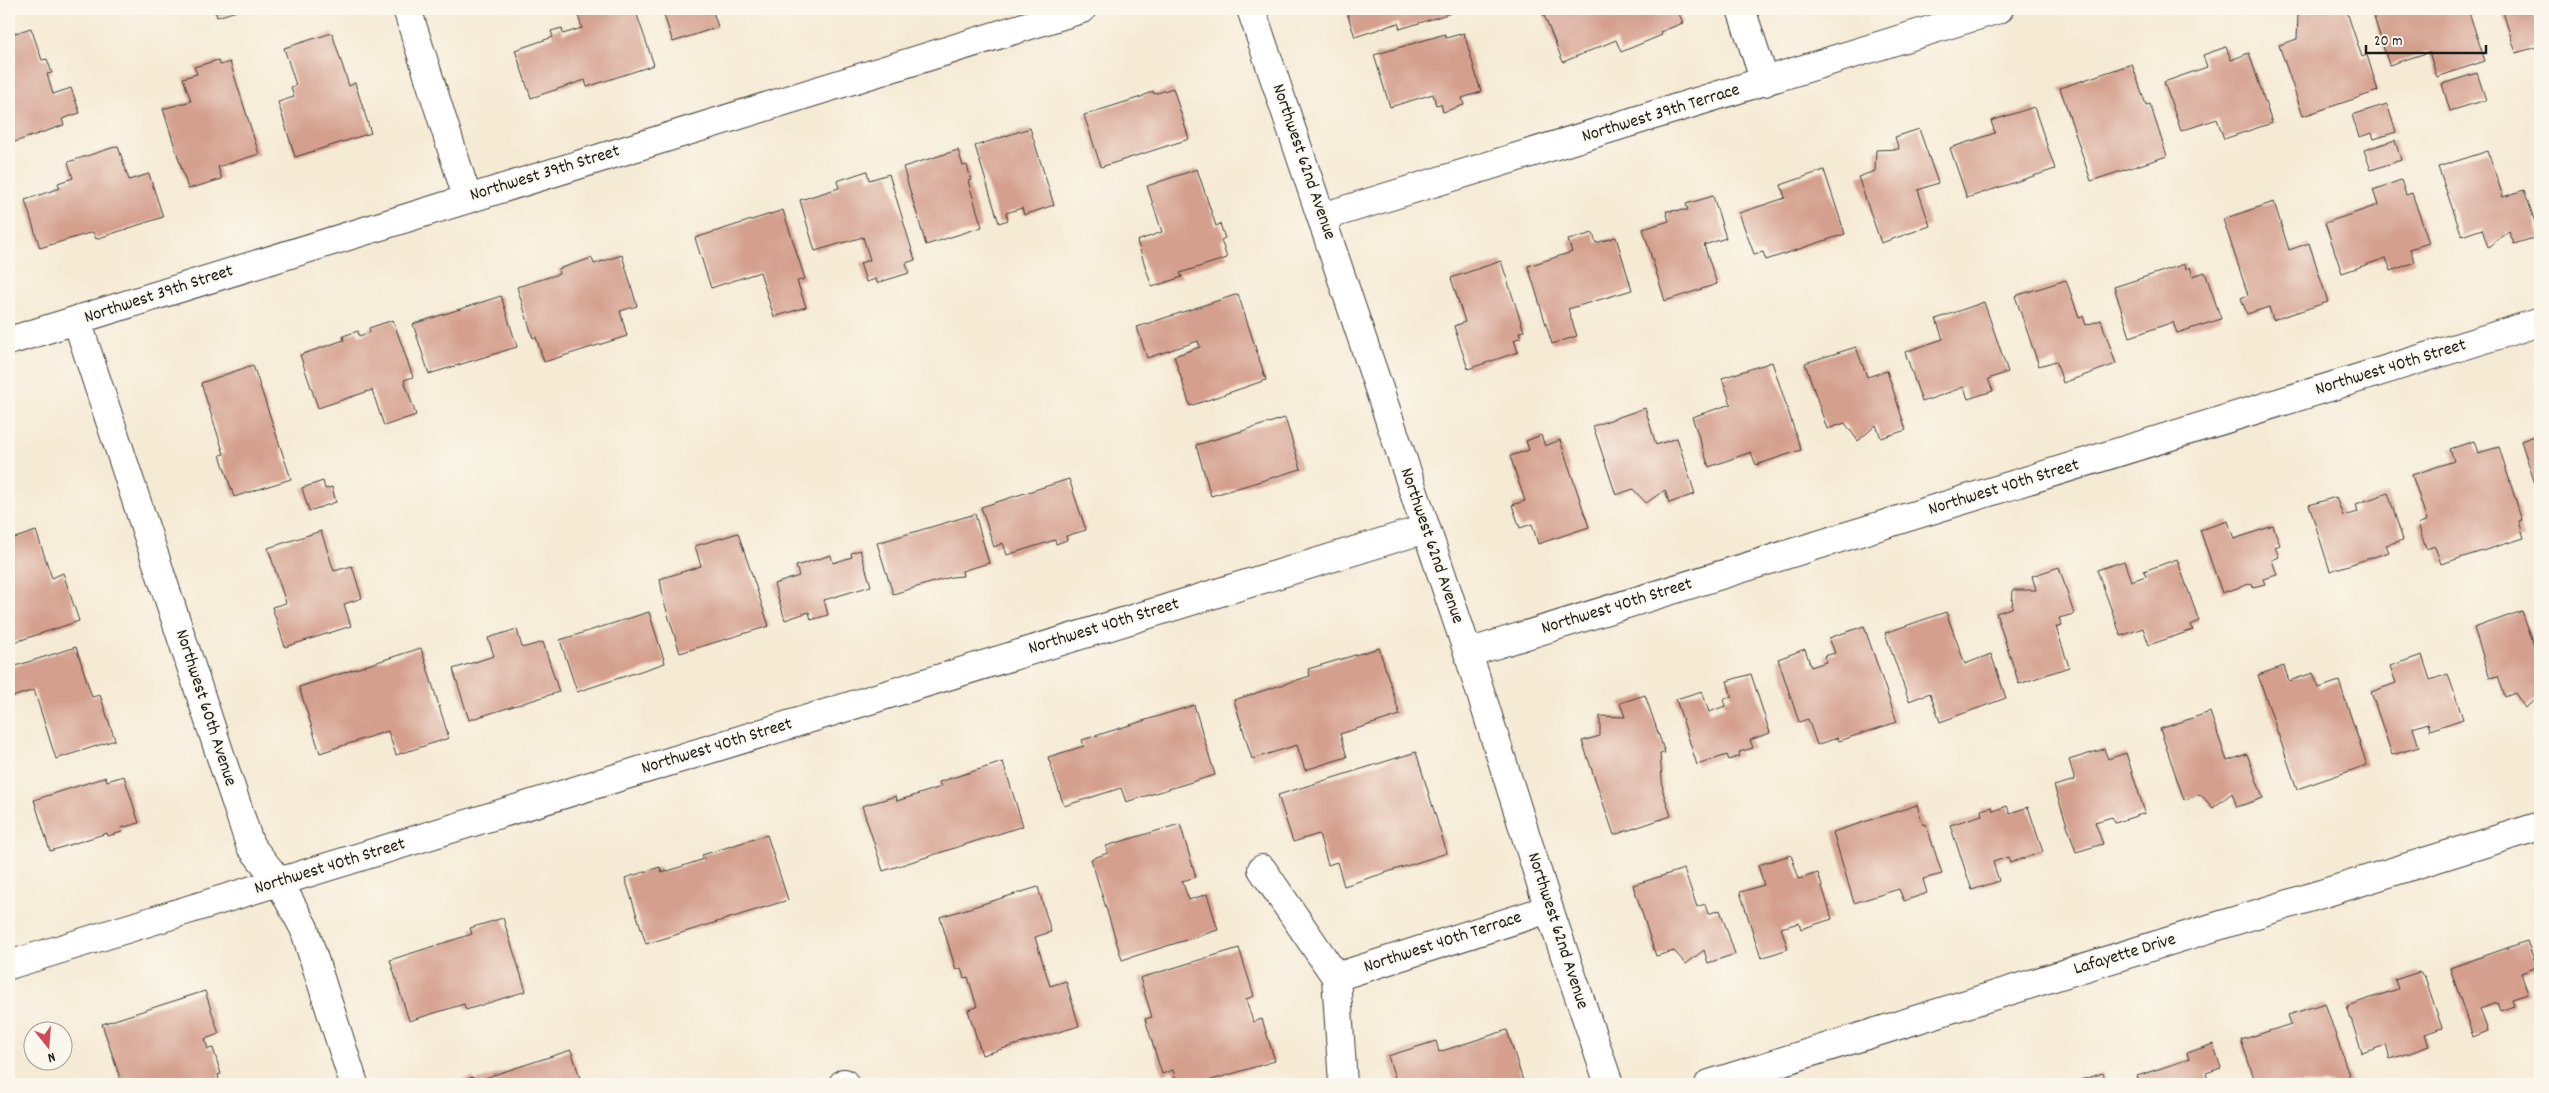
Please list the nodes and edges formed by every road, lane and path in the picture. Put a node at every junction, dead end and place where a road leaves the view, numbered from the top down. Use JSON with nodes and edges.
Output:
{"nodes":[{"id":1,"x":407,"y":9,"type":"edge"},
{"id":2,"x":1082,"y":9,"type":"edge"},
{"id":3,"x":1251,"y":9,"type":"edge"},
{"id":4,"x":1741,"y":9,"type":"edge"},
{"id":5,"x":2000,"y":9,"type":"edge"},
{"id":6,"x":1765,"y":82,"type":"junction"},
{"id":7,"x":467,"y":198,"type":"junction"},
{"id":8,"x":1322,"y":217,"type":"junction"},
{"id":9,"x":77,"y":321,"type":"junction"},
{"id":10,"x":2540,"y":322,"type":"edge"},
{"id":11,"x":9,"y":341,"type":"edge"},
{"id":12,"x":1424,"y":529,"type":"junction"},
{"id":13,"x":1468,"y":653,"type":"junction"},
{"id":14,"x":2540,"y":826,"type":"edge"},
{"id":15,"x":1262,"y":869,"type":"dead end"},
{"id":16,"x":279,"y":882,"type":"junction"},
{"id":17,"x":1549,"y":909,"type":"junction"},
{"id":18,"x":9,"y":965,"type":"edge"},
{"id":19,"x":1336,"y":977,"type":"junction"},
{"id":20,"x":354,"y":1084,"type":"edge"},
{"id":21,"x":1343,"y":1084,"type":"edge"},
{"id":22,"x":1609,"y":1084,"type":"edge"},
{"id":23,"x":1709,"y":1084,"type":"edge"}],
"edges":[{"from":1,"to":7,"type":"street"},
{"from":2,"to":7,"type":"street","name":"Northwest 39th Street"},
{"from":3,"to":8,"type":"street","name":"Northwest 62nd Avenue"},
{"from":4,"to":6,"type":"street"},
{"from":5,"to":6,"type":"street","name":"Northwest 39th Terrace"},
{"from":6,"to":8,"type":"street","name":"Northwest 39th Terrace"},
{"from":7,"to":9,"type":"street","name":"Northwest 39th Street"},
{"from":8,"to":12,"type":"street","name":"Northwest 62nd Avenue"},
{"from":9,"to":11,"type":"street","name":"Northwest 39th Street"},
{"from":9,"to":16,"type":"street","name":"Northwest 60th Avenue"},
{"from":10,"to":13,"type":"street","name":"Northwest 40th Street"},
{"from":12,"to":13,"type":"street","name":"Northwest 62nd Avenue"},
{"from":12,"to":16,"type":"street","name":"Northwest 40th Street"},
{"from":13,"to":17,"type":"street","name":"Northwest 62nd Avenue"},
{"from":14,"to":23,"type":"street","name":"Lafayette Drive"},
{"from":15,"to":19,"type":"street"},
{"from":16,"to":18,"type":"street","name":"Northwest 40th Street"},
{"from":16,"to":20,"type":"street","name":"Northwest 60th Avenue"},
{"from":17,"to":19,"type":"street","name":"Northwest 40th Terrace"},
{"from":17,"to":22,"type":"street","name":"Northwest 62nd Avenue"},
{"from":19,"to":21,"type":"street"}]}
